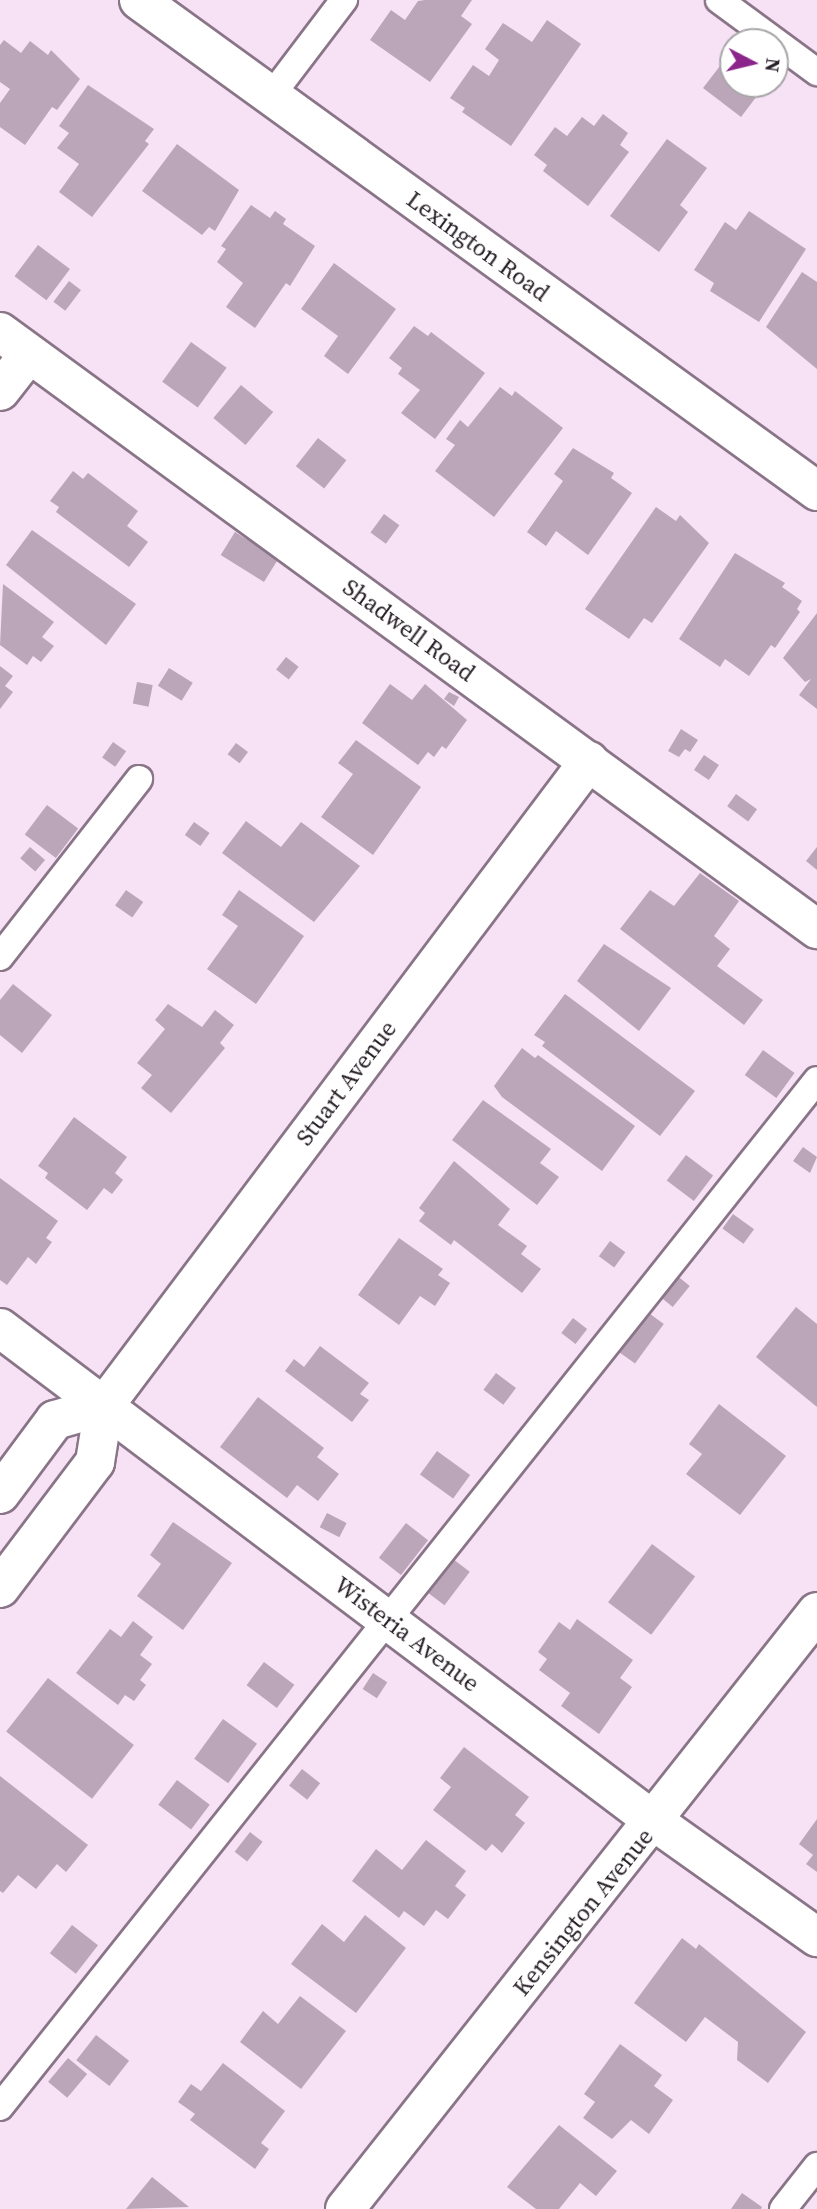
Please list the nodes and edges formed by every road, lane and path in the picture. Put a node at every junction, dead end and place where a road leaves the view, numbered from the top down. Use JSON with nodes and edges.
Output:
{"nodes":[{"id":1,"x":139,"y":0,"type":"edge"},
{"id":2,"x":344,"y":0,"type":"edge"},
{"id":3,"x":719,"y":0,"type":"edge"},
{"id":4,"x":817,"y":72,"type":"edge"},
{"id":5,"x":271,"y":96,"type":"junction"},
{"id":6,"x":14,"y":343,"type":"edge"},
{"id":7,"x":0,"y":391,"type":"edge"},
{"id":8,"x":817,"y":491,"type":"edge"},
{"id":9,"x":589,"y":761,"type":"junction"},
{"id":10,"x":139,"y":779,"type":"dead end"},
{"id":11,"x":817,"y":929,"type":"edge"},
{"id":12,"x":0,"y":957,"type":"edge"},
{"id":13,"x":817,"y":1080,"type":"edge"},
{"id":14,"x":0,"y":1328,"type":"edge"},
{"id":15,"x":104,"y":1406,"type":"junction"},
{"id":16,"x":0,"y":1494,"type":"edge"},
{"id":17,"x":0,"y":1588,"type":"edge"},
{"id":18,"x":817,"y":1612,"type":"edge"},
{"id":19,"x":388,"y":1619,"type":"junction"},
{"id":20,"x":655,"y":1822,"type":"junction"},
{"id":21,"x":817,"y":1937,"type":"edge"},
{"id":22,"x":0,"y":2107,"type":"edge"},
{"id":23,"x":817,"y":2166,"type":"edge"},
{"id":24,"x":345,"y":2209,"type":"edge"},
{"id":25,"x":783,"y":2209,"type":"edge"}],
"edges":[{"from":1,"to":5,"type":"street","name":"Lexington Road"},
{"from":2,"to":5,"type":"lane"},
{"from":3,"to":4,"type":"lane"},
{"from":5,"to":8,"type":"street","name":"Lexington Road"},
{"from":6,"to":7,"type":"street"},
{"from":6,"to":9,"type":"street","name":"Shadwell Road"},
{"from":9,"to":11,"type":"street","name":"Shadwell Road"},
{"from":9,"to":15,"type":"street","name":"Stuart Avenue"},
{"from":10,"to":12,"type":"lane"},
{"from":13,"to":19,"type":"lane"},
{"from":14,"to":15,"type":"street","name":"Wisteria Avenue"},
{"from":15,"to":16,"type":"street"},
{"from":15,"to":17,"type":"street","name":"Stuart Avenue"},
{"from":15,"to":19,"type":"street","name":"Wisteria Avenue"},
{"from":18,"to":20,"type":"street","name":"Kensington Avenue"},
{"from":19,"to":20,"type":"street","name":"Wisteria Avenue"},
{"from":19,"to":22,"type":"lane"},
{"from":20,"to":21,"type":"street","name":"Wisteria Avenue"},
{"from":20,"to":24,"type":"street","name":"Kensington Avenue"},
{"from":23,"to":25,"type":"lane"}]}
